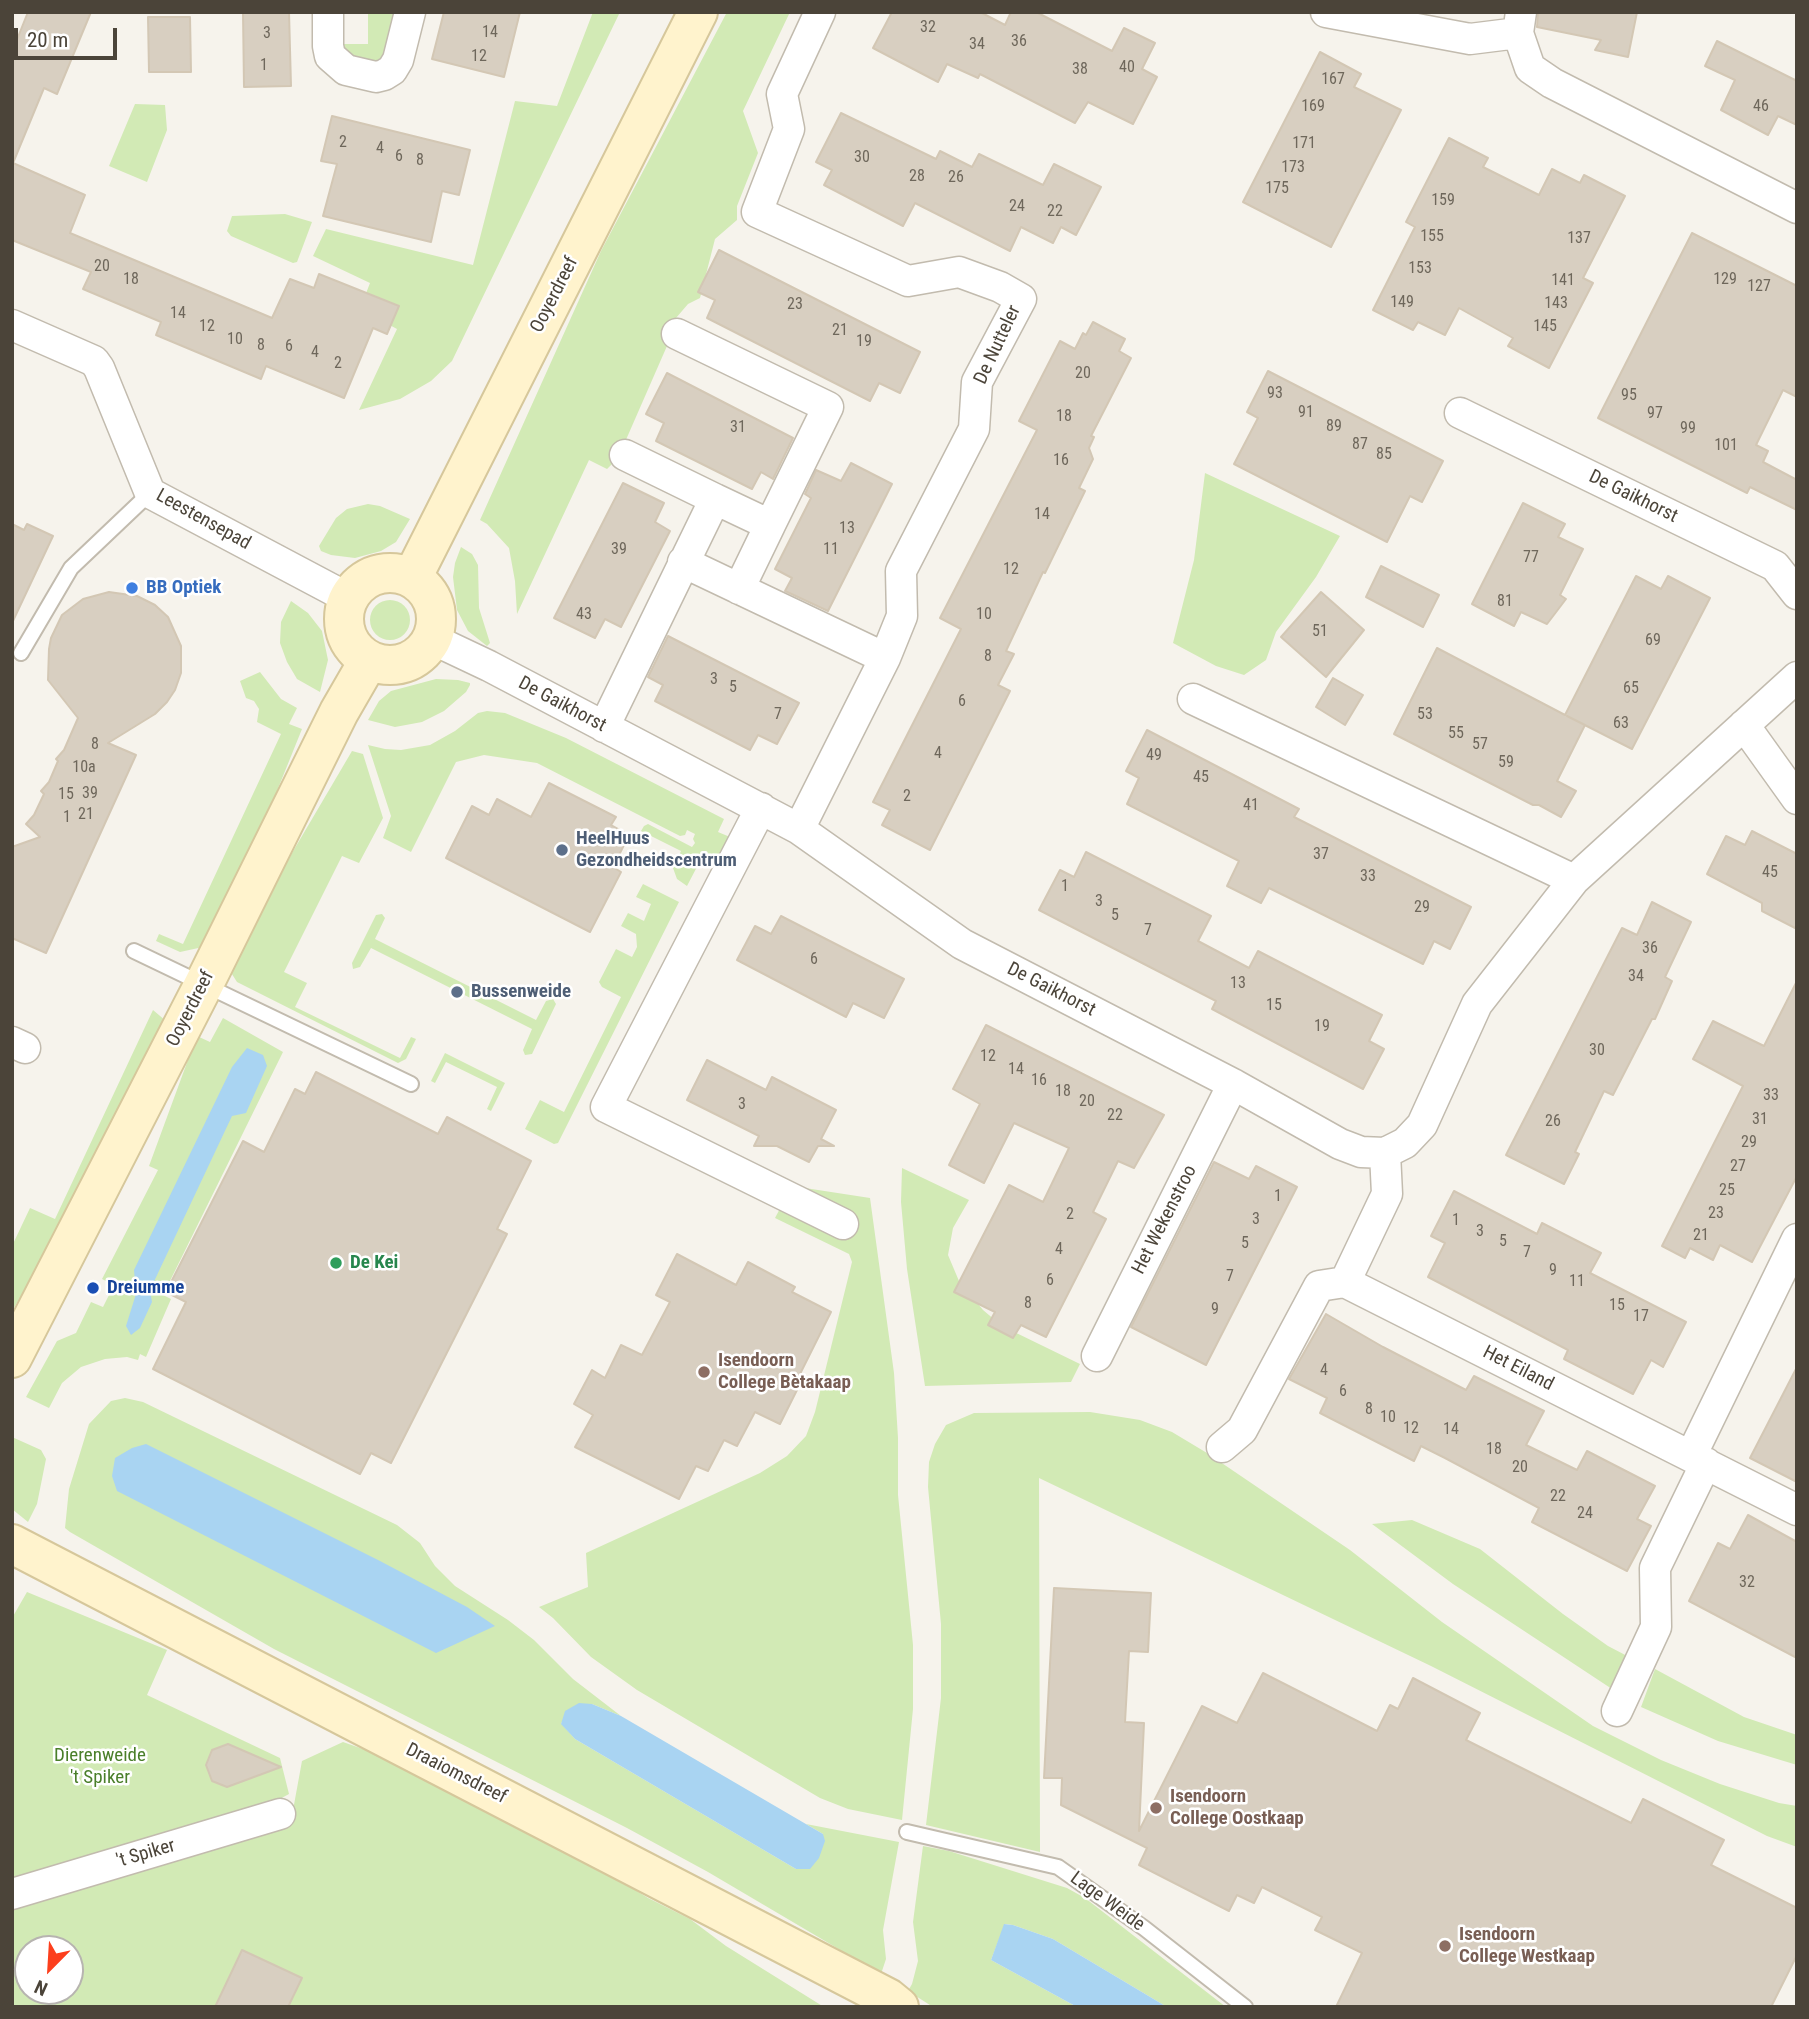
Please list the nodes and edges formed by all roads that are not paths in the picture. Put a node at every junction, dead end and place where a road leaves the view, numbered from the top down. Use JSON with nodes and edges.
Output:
{"nodes":[{"id":1,"x":328,"y":12,"type":"edge"},
{"id":2,"x":410,"y":12,"type":"edge"},
{"id":3,"x":698,"y":12,"type":"edge"},
{"id":4,"x":820,"y":12,"type":"edge"},
{"id":5,"x":1326,"y":12,"type":"edge"},
{"id":6,"x":1519,"y":22,"type":"edge"},
{"id":7,"x":1797,"y":208,"type":"edge"},
{"id":8,"x":12,"y":325,"type":"edge"},
{"id":9,"x":677,"y":334,"type":"dead end"},
{"id":10,"x":1460,"y":413,"type":"dead end"},
{"id":11,"x":625,"y":456,"type":"dead end"},
{"id":12,"x":150,"y":493,"type":"junction"},
{"id":13,"x":715,"y":499,"type":"junction"},
{"id":14,"x":770,"y":525,"type":"junction"},
{"id":15,"x":683,"y":562,"type":"junction"},
{"id":16,"x":412,"y":578,"type":"junction"},
{"id":17,"x":739,"y":589,"type":"junction"},
{"id":18,"x":1797,"y":594,"type":"edge"},
{"id":19,"x":348,"y":598,"type":"junction"},
{"id":20,"x":432,"y":639,"type":"junction"},
{"id":21,"x":21,"y":653,"type":"dead end"},
{"id":22,"x":885,"y":658,"type":"junction"},
{"id":23,"x":369,"y":660,"type":"junction"},
{"id":24,"x":1797,"y":677,"type":"edge"},
{"id":25,"x":1193,"y":699,"type":"dead end"},
{"id":26,"x":1744,"y":724,"type":"junction"},
{"id":27,"x":604,"y":727,"type":"junction"},
{"id":28,"x":1797,"y":799,"type":"edge"},
{"id":29,"x":761,"y":808,"type":"junction"},
{"id":30,"x":799,"y":829,"type":"junction"},
{"id":31,"x":1574,"y":880,"type":"junction"},
{"id":32,"x":134,"y":951,"type":"dead end"},
{"id":33,"x":204,"y":984,"type":"junction"},
{"id":34,"x":411,"y":1084,"type":"dead end"},
{"id":35,"x":1233,"y":1084,"type":"junction"},
{"id":36,"x":1385,"y":1153,"type":"junction"},
{"id":37,"x":843,"y":1224,"type":"dead end"},
{"id":38,"x":1797,"y":1239,"type":"edge"},
{"id":39,"x":1345,"y":1282,"type":"junction"},
{"id":40,"x":1097,"y":1356,"type":"dead end"},
{"id":41,"x":12,"y":1358,"type":"edge"},
{"id":42,"x":1222,"y":1447,"type":"dead end"},
{"id":43,"x":1699,"y":1459,"type":"junction"},
{"id":44,"x":1797,"y":1510,"type":"edge"},
{"id":45,"x":12,"y":1544,"type":"edge"},
{"id":46,"x":1617,"y":1711,"type":"dead end"},
{"id":47,"x":280,"y":1814,"type":"dead end"},
{"id":48,"x":907,"y":1832,"type":"dead end"},
{"id":49,"x":12,"y":1894,"type":"edge"},
{"id":50,"x":899,"y":2007,"type":"edge"},
{"id":51,"x":1245,"y":2007,"type":"edge"}],
"edges":[{"from":1,"to":2,"type":"street"},
{"from":3,"to":16,"type":"street","name":"Ooyerdreef"},
{"from":4,"to":22,"type":"street","name":"De Nutteler"},
{"from":5,"to":6,"type":"street"},
{"from":6,"to":7,"type":"street"},
{"from":8,"to":12,"type":"street","name":"Leestensepad"},
{"from":9,"to":14,"type":"street"},
{"from":10,"to":18,"type":"street","name":"De Gaikhorst"},
{"from":11,"to":13,"type":"street"},
{"from":12,"to":19,"type":"street","name":"Leestensepad"},
{"from":12,"to":21,"type":"lane"},
{"from":13,"to":14,"type":"street"},
{"from":13,"to":15,"type":"street"},
{"from":14,"to":17,"type":"street"},
{"from":15,"to":17,"type":"street"},
{"from":15,"to":27,"type":"street"},
{"from":16,"to":19,"type":"street"},
{"from":16,"to":20,"type":"street"},
{"from":17,"to":22,"type":"street"},
{"from":19,"to":23,"type":"street"},
{"from":20,"to":23,"type":"street"},
{"from":20,"to":27,"type":"street","name":"De Gaikhorst"},
{"from":22,"to":30,"type":"street","name":"De Nutteler"},
{"from":23,"to":33,"type":"street","name":"Ooyerdreef"},
{"from":24,"to":26,"type":"street"},
{"from":25,"to":31,"type":"street"},
{"from":26,"to":28,"type":"street"},
{"from":26,"to":31,"type":"street"},
{"from":27,"to":29,"type":"street","name":"De Gaikhorst"},
{"from":29,"to":30,"type":"street","name":"De Gaikhorst"},
{"from":29,"to":37,"type":"street"},
{"from":30,"to":35,"type":"street","name":"De Gaikhorst"},
{"from":31,"to":36,"type":"street"},
{"from":32,"to":33,"type":"lane"},
{"from":33,"to":34,"type":"lane"},
{"from":33,"to":41,"type":"street","name":"Ooyerdreef"},
{"from":35,"to":36,"type":"street","name":"De Gaikhorst"},
{"from":35,"to":40,"type":"street","name":"Het Wekenstroo"},
{"from":36,"to":39,"type":"street"},
{"from":38,"to":43,"type":"street"},
{"from":39,"to":42,"type":"street"},
{"from":39,"to":43,"type":"street","name":"Het Eiland"},
{"from":43,"to":44,"type":"street","name":"Het Eiland"},
{"from":43,"to":46,"type":"street"},
{"from":45,"to":50,"type":"street","name":"Draaiomsdreef"},
{"from":47,"to":49,"type":"street","name":"'t Spiker"},
{"from":48,"to":51,"type":"lane","name":"Lage Weide"}]}
